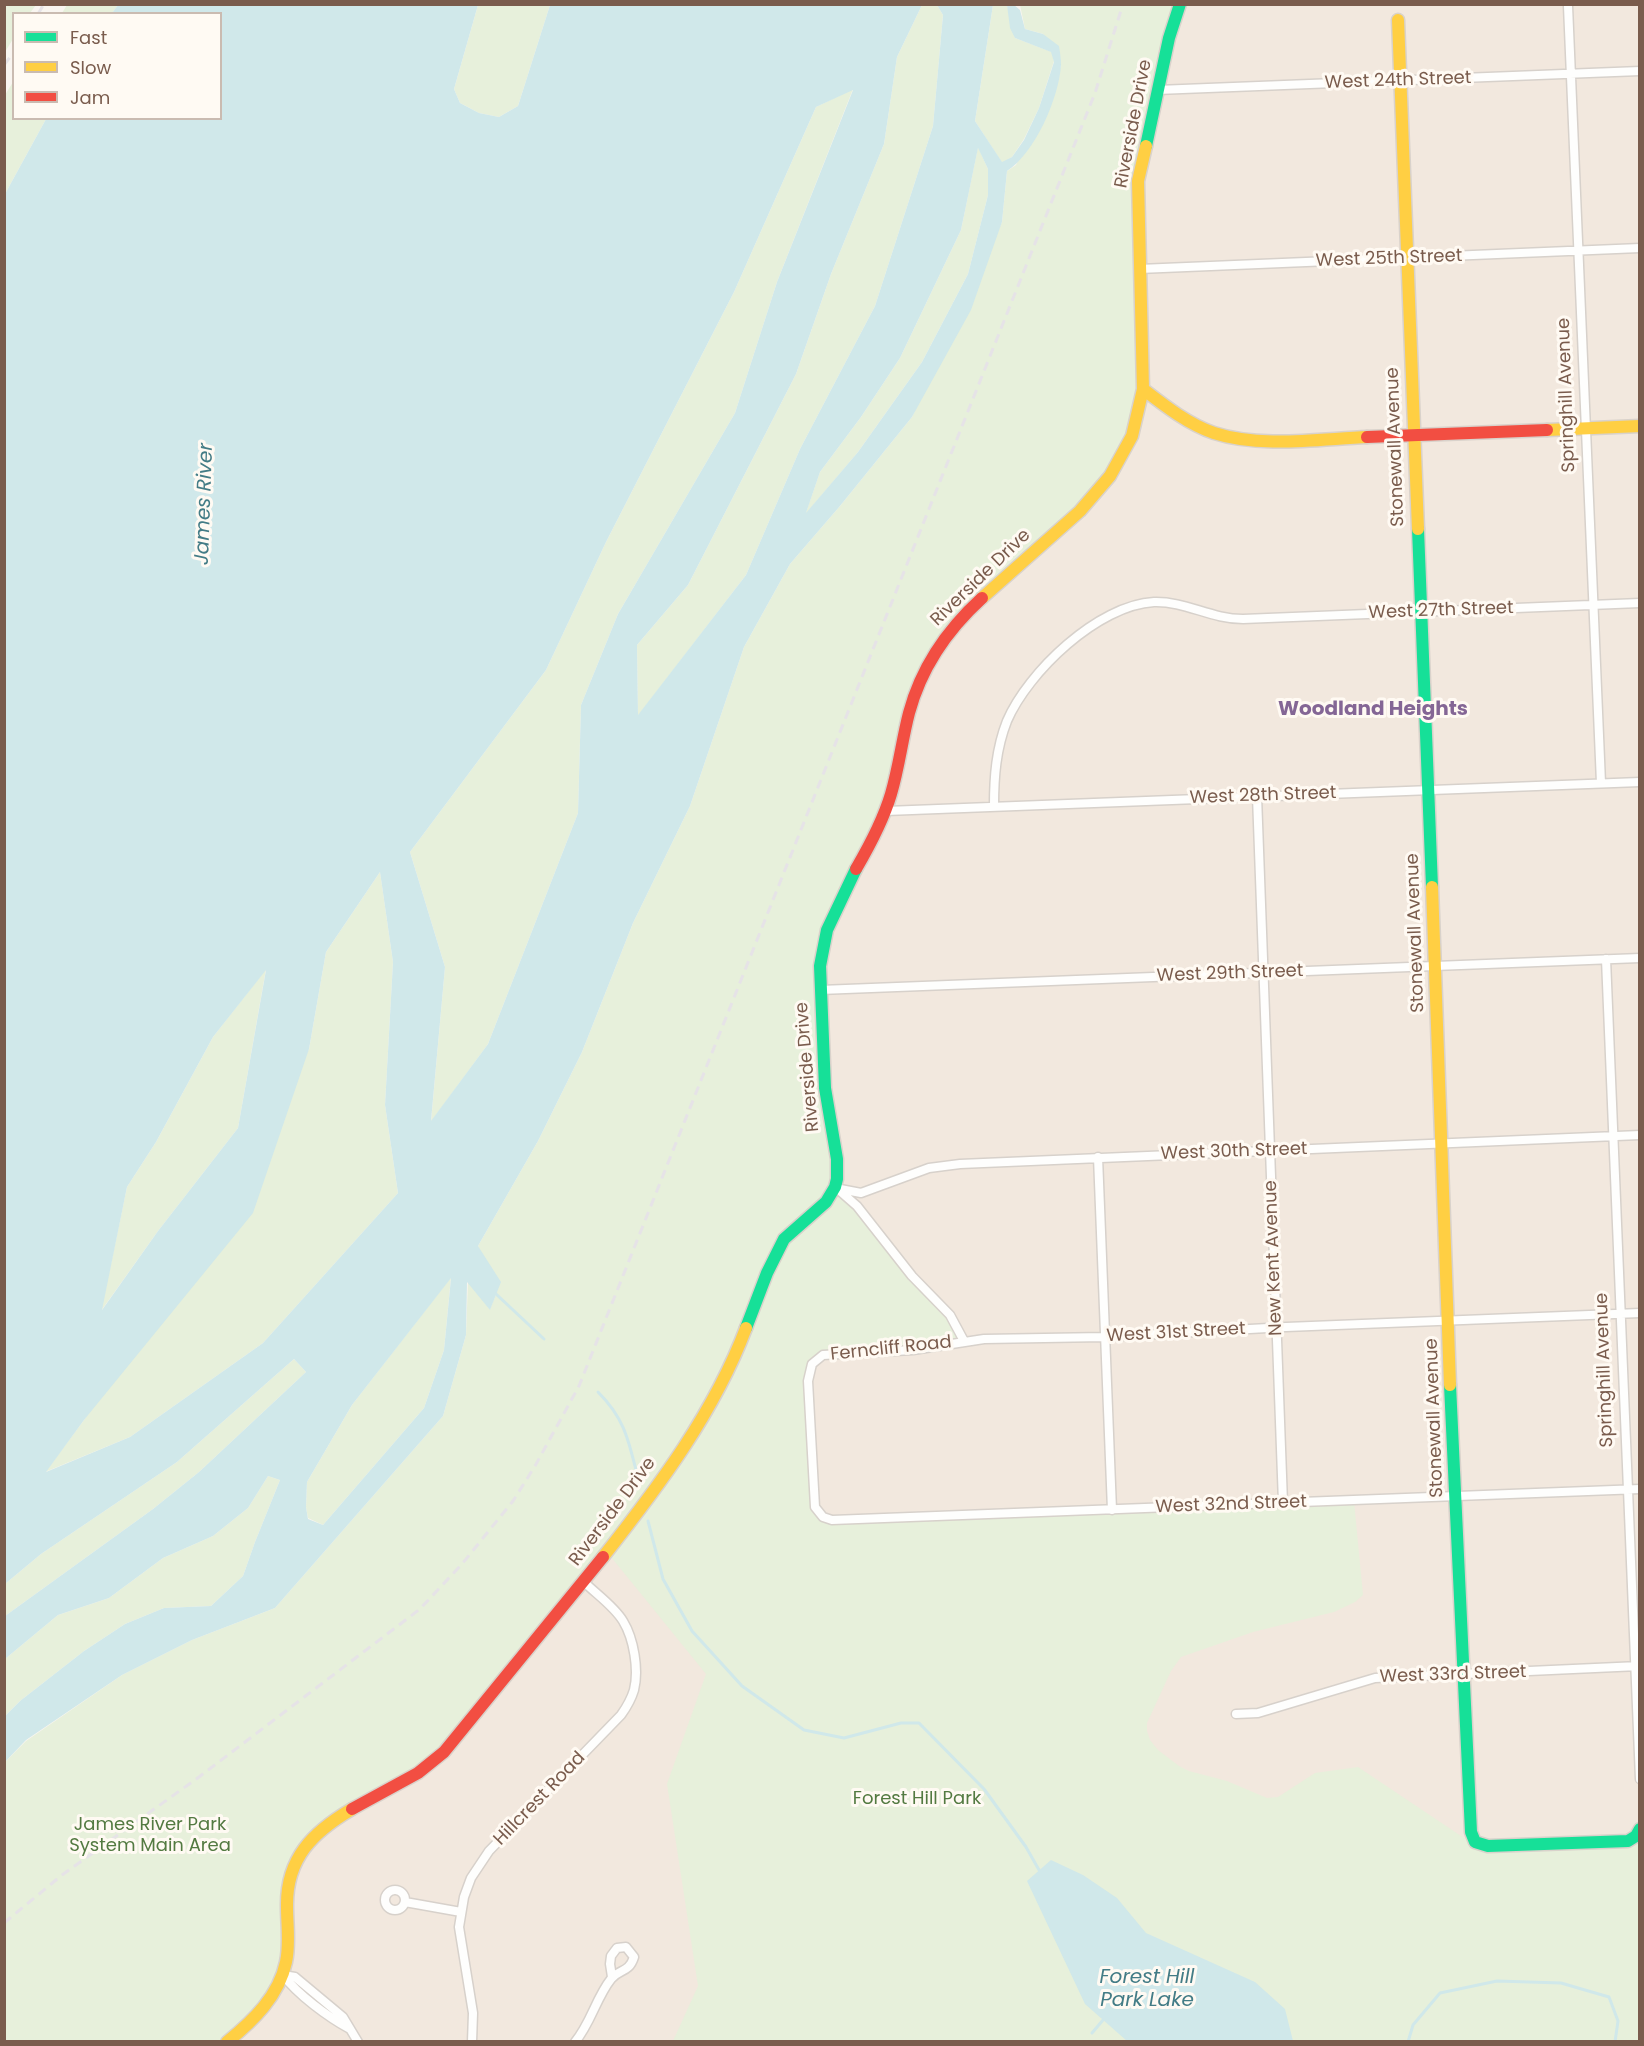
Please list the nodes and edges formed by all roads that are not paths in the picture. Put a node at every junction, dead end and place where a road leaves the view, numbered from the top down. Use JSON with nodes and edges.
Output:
{"nodes":[{"id":1,"x":1180,"y":4,"type":"edge"},
{"id":2,"x":1568,"y":6,"type":"edge"},
{"id":3,"x":1398,"y":21,"type":"dead end"},
{"id":4,"x":1640,"y":71,"type":"edge"},
{"id":5,"x":1571,"y":73,"type":"junction"},
{"id":6,"x":1400,"y":81,"type":"junction"},
{"id":7,"x":1157,"y":90,"type":"junction"},
{"id":8,"x":1640,"y":248,"type":"edge"},
{"id":9,"x":1578,"y":251,"type":"junction"},
{"id":10,"x":1407,"y":258,"type":"junction"},
{"id":11,"x":1139,"y":269,"type":"junction"},
{"id":12,"x":1143,"y":389,"type":"junction"},
{"id":13,"x":1640,"y":426,"type":"edge"},
{"id":14,"x":1586,"y":428,"type":"junction"},
{"id":15,"x":1414,"y":435,"type":"junction"},
{"id":16,"x":1640,"y":603,"type":"edge"},
{"id":17,"x":1594,"y":605,"type":"junction"},
{"id":18,"x":1421,"y":611,"type":"junction"},
{"id":19,"x":1640,"y":782,"type":"edge"},
{"id":20,"x":1601,"y":783,"type":"junction"},
{"id":21,"x":1428,"y":790,"type":"junction"},
{"id":22,"x":1257,"y":796,"type":"junction"},
{"id":23,"x":994,"y":806,"type":"junction"},
{"id":24,"x":886,"y":811,"type":"junction"},
{"id":25,"x":1640,"y":958,"type":"edge"},
{"id":26,"x":1606,"y":959,"type":"junction"},
{"id":27,"x":1435,"y":965,"type":"junction"},
{"id":28,"x":1262,"y":973,"type":"junction"},
{"id":29,"x":820,"y":990,"type":"junction"},
{"id":30,"x":1640,"y":1135,"type":"edge"},
{"id":31,"x":1614,"y":1136,"type":"junction"},
{"id":32,"x":1442,"y":1142,"type":"junction"},
{"id":33,"x":1270,"y":1150,"type":"junction"},
{"id":34,"x":1098,"y":1157,"type":"junction"},
{"id":35,"x":835,"y":1188,"type":"junction"},
{"id":36,"x":1640,"y":1312,"type":"edge"},
{"id":37,"x":1622,"y":1313,"type":"junction"},
{"id":38,"x":1449,"y":1320,"type":"junction"},
{"id":39,"x":1277,"y":1327,"type":"junction"},
{"id":40,"x":1104,"y":1337,"type":"junction"},
{"id":41,"x":964,"y":1341,"type":"junction"},
{"id":42,"x":1640,"y":1489,"type":"edge"},
{"id":43,"x":1628,"y":1490,"type":"junction"},
{"id":44,"x":1456,"y":1496,"type":"junction"},
{"id":45,"x":1283,"y":1503,"type":"junction"},
{"id":46,"x":1112,"y":1510,"type":"junction"},
{"id":47,"x":824,"y":1517,"type":"joint"},
{"id":48,"x":583,"y":1581,"type":"junction"},
{"id":49,"x":1637,"y":1666,"type":"edge"},
{"id":50,"x":1463,"y":1675,"type":"junction"},
{"id":51,"x":1236,"y":1714,"type":"dead end"},
{"id":52,"x":1640,"y":1779,"type":"edge"},
{"id":53,"x":1638,"y":1832,"type":"edge"},
{"id":54,"x":405,"y":1902,"type":"dead end"},
{"id":55,"x":460,"y":1912,"type":"junction"},
{"id":56,"x":283,"y":1975,"type":"junction"},
{"id":57,"x":612,"y":1977,"type":"dead end"},
{"id":58,"x":227,"y":2042,"type":"edge"},
{"id":59,"x":358,"y":2042,"type":"edge"},
{"id":60,"x":472,"y":2042,"type":"edge"},
{"id":61,"x":575,"y":2042,"type":"edge"}],
"edges":[{"from":1,"to":7,"type":"street","name":"Riverside Drive"},
{"from":2,"to":5,"type":"street","name":"Springhill Avenue"},
{"from":3,"to":6,"type":"street","name":"Stonewall Avenue"},
{"from":4,"to":5,"type":"street","name":"West 24th Street"},
{"from":5,"to":6,"type":"street","name":"West 24th Street"},
{"from":5,"to":9,"type":"street","name":"Springhill Avenue"},
{"from":6,"to":7,"type":"street","name":"West 24th Street"},
{"from":6,"to":10,"type":"street","name":"Stonewall Avenue"},
{"from":7,"to":11,"type":"street","name":"Riverside Drive"},
{"from":8,"to":9,"type":"street","name":"West 25th Street"},
{"from":9,"to":10,"type":"street","name":"West 25th Street"},
{"from":9,"to":14,"type":"street","name":"Springhill Avenue"},
{"from":10,"to":11,"type":"street","name":"West 25th Street"},
{"from":10,"to":15,"type":"street","name":"Stonewall Avenue"},
{"from":11,"to":12,"type":"street","name":"Riverside Drive"},
{"from":12,"to":15,"type":"street"},
{"from":12,"to":24,"type":"street","name":"Riverside Drive"},
{"from":13,"to":14,"type":"street"},
{"from":14,"to":15,"type":"street"},
{"from":14,"to":17,"type":"street","name":"Springhill Avenue"},
{"from":15,"to":18,"type":"street","name":"Stonewall Avenue"},
{"from":16,"to":17,"type":"street","name":"West 27th Street"},
{"from":17,"to":18,"type":"street","name":"West 27th Street"},
{"from":17,"to":20,"type":"street","name":"Springhill Avenue"},
{"from":18,"to":21,"type":"street","name":"Stonewall Avenue"},
{"from":18,"to":23,"type":"street","name":"West 27th Street"},
{"from":19,"to":20,"type":"street","name":"West 28th Street"},
{"from":20,"to":21,"type":"street","name":"West 28th Street"},
{"from":21,"to":22,"type":"street","name":"West 28th Street"},
{"from":21,"to":27,"type":"street","name":"Stonewall Avenue"},
{"from":22,"to":23,"type":"street","name":"West 28th Street"},
{"from":22,"to":28,"type":"street","name":"New Kent Avenue"},
{"from":23,"to":24,"type":"street","name":"West 28th Street"},
{"from":24,"to":29,"type":"street","name":"Riverside Drive"},
{"from":25,"to":26,"type":"street","name":"West 29th Street"},
{"from":26,"to":27,"type":"street","name":"West 29th Street"},
{"from":26,"to":31,"type":"street","name":"Springhill Avenue"},
{"from":27,"to":28,"type":"street","name":"West 29th Street"},
{"from":27,"to":32,"type":"street","name":"Stonewall Avenue"},
{"from":28,"to":29,"type":"street","name":"West 29th Street"},
{"from":28,"to":33,"type":"street","name":"New Kent Avenue"},
{"from":29,"to":35,"type":"street","name":"Riverside Drive"},
{"from":30,"to":31,"type":"street","name":"West 30th Street"},
{"from":31,"to":32,"type":"street","name":"West 30th Street"},
{"from":31,"to":37,"type":"street","name":"Springhill Avenue"},
{"from":32,"to":33,"type":"street","name":"West 30th Street"},
{"from":32,"to":38,"type":"street","name":"Stonewall Avenue"},
{"from":33,"to":34,"type":"street","name":"West 30th Street"},
{"from":33,"to":39,"type":"street","name":"New Kent Avenue"},
{"from":34,"to":35,"type":"street","name":"West 30th Street"},
{"from":34,"to":40,"type":"street"},
{"from":35,"to":41,"type":"street","name":"Ferncliff Road"},
{"from":35,"to":48,"type":"street","name":"Riverside Drive"},
{"from":36,"to":37,"type":"street","name":"West 31st Street"},
{"from":37,"to":38,"type":"street","name":"West 31st Street"},
{"from":37,"to":43,"type":"street","name":"Springhill Avenue"},
{"from":38,"to":39,"type":"street","name":"West 31st Street"},
{"from":38,"to":44,"type":"street","name":"Stonewall Avenue"},
{"from":39,"to":40,"type":"street","name":"West 31st Street"},
{"from":39,"to":45,"type":"street","name":"New Kent Avenue"},
{"from":40,"to":41,"type":"street","name":"West 31st Street"},
{"from":40,"to":46,"type":"street"},
{"from":41,"to":47,"type":"street","name":"Ferncliff Road"},
{"from":42,"to":43,"type":"street","name":"West 32nd Street"},
{"from":43,"to":44,"type":"street","name":"West 32nd Street"},
{"from":43,"to":49,"type":"street","name":"Springhill Avenue"},
{"from":44,"to":45,"type":"street","name":"West 32nd Street"},
{"from":44,"to":50,"type":"street","name":"Stonewall Avenue"},
{"from":45,"to":46,"type":"street","name":"West 32nd Street"},
{"from":46,"to":47,"type":"street","name":"West 32nd Street"},
{"from":48,"to":55,"type":"street","name":"Hillcrest Road"},
{"from":48,"to":56,"type":"street","name":"Riverside Drive"},
{"from":49,"to":50,"type":"street","name":"West 33rd Street"},
{"from":49,"to":52,"type":"street","name":"Springhill Avenue"},
{"from":50,"to":51,"type":"street","name":"West 33rd Street"},
{"from":50,"to":53,"type":"street","name":"Stonewall Avenue"},
{"from":54,"to":55,"type":"street"},
{"from":55,"to":60,"type":"street","name":"Hillcrest Road"},
{"from":56,"to":58,"type":"street","name":"Riverside Drive"},
{"from":56,"to":59,"type":"street"},
{"from":57,"to":61,"type":"street"}]}
